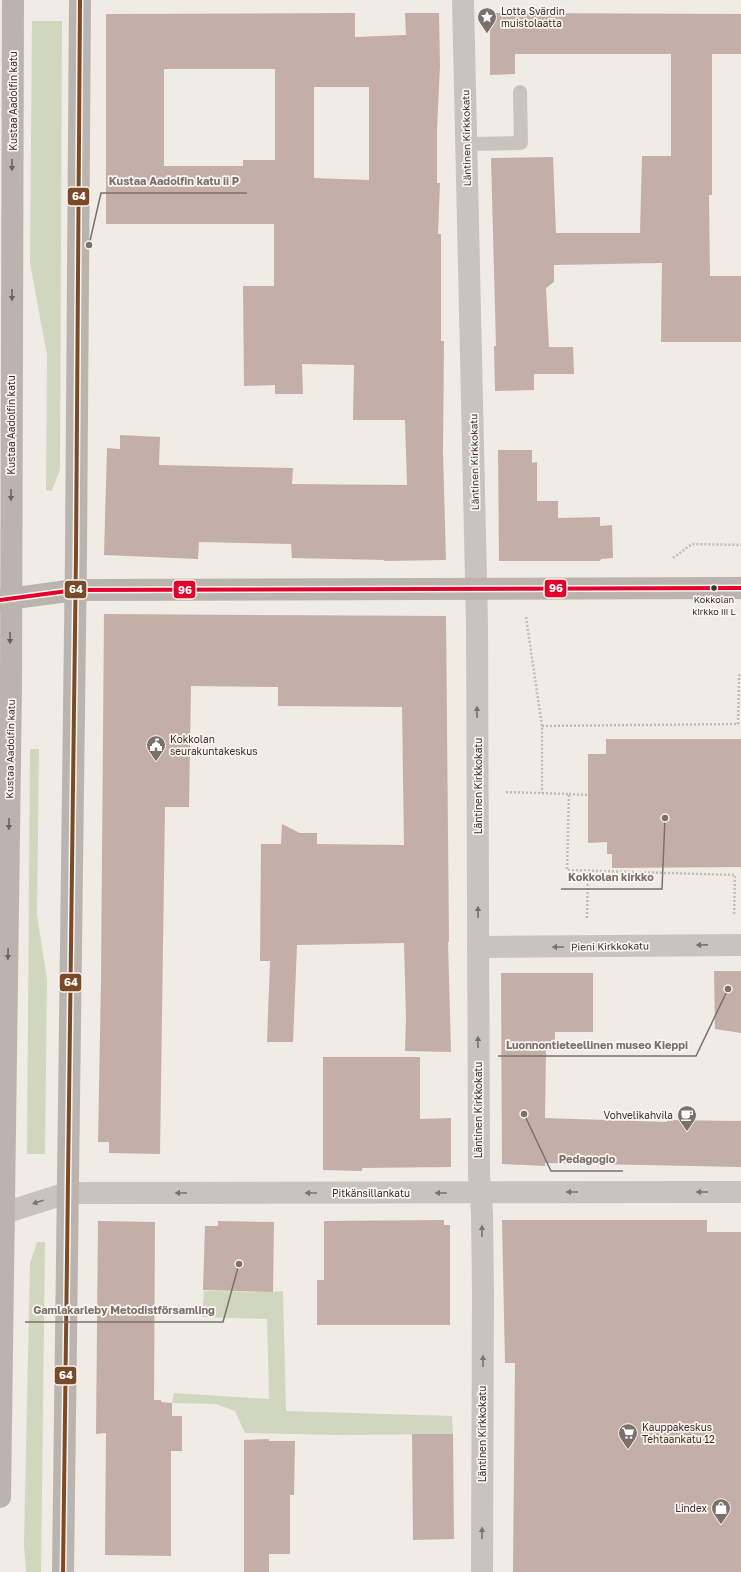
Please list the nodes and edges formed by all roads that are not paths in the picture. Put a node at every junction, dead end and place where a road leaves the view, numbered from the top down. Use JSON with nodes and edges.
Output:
{"nodes":[{"id":1,"x":13,"y":0,"type":"edge"},
{"id":2,"x":80,"y":0,"type":"edge"},
{"id":3,"x":463,"y":0,"type":"edge"},
{"id":4,"x":520,"y":92,"type":"dead end"},
{"id":5,"x":466,"y":144,"type":"junction"},
{"id":6,"x":741,"y":588,"type":"edge"},
{"id":7,"x":476,"y":589,"type":"junction"},
{"id":8,"x":75,"y":590,"type":"junction"},
{"id":9,"x":5,"y":599,"type":"edge"},
{"id":10,"x":737,"y":945,"type":"edge"},
{"id":11,"x":478,"y":948,"type":"junction"},
{"id":12,"x":741,"y":1192,"type":"edge"},
{"id":13,"x":67,"y":1193,"type":"junction"},
{"id":14,"x":480,"y":1193,"type":"junction"},
{"id":15,"x":4,"y":1214,"type":"junction"},
{"id":16,"x":0,"y":1497,"type":"edge"},
{"id":17,"x":63,"y":1572,"type":"edge"},
{"id":18,"x":482,"y":1572,"type":"edge"}],
"edges":[{"from":1,"to":9,"type":"main road","name":"Kustaa Aadolfin katu","one_way":true},
{"from":2,"to":8,"type":"main road"},
{"from":3,"to":5,"type":"street","name":"Läntinen Kirkkokatu"},
{"from":4,"to":5,"type":"lane"},
{"from":5,"to":7,"type":"street","name":"Läntinen Kirkkokatu"},
{"from":6,"to":7,"type":"main road"},
{"from":7,"to":8,"type":"main road"},
{"from":11,"to":7,"type":"street","name":"Läntinen Kirkkokatu","one_way":true},
{"from":8,"to":9,"type":"main road"},
{"from":8,"to":13,"type":"main road"},
{"from":9,"to":15,"type":"main road","name":"Kustaa Aadolfin katu","one_way":true},
{"from":10,"to":11,"type":"street","name":"Pieni Kirkkokatu","one_way":true},
{"from":14,"to":11,"type":"street","name":"Läntinen Kirkkokatu","one_way":true},
{"from":12,"to":14,"type":"street","name":"Pitkänsillankatu","one_way":true},
{"from":14,"to":13,"type":"street","name":"Pitkänsillankatu","one_way":true},
{"from":13,"to":15,"type":"street","name":"Pitkänsillankatu","one_way":true},
{"from":13,"to":17,"type":"main road"},
{"from":18,"to":14,"type":"street","name":"Läntinen Kirkkokatu","one_way":true},
{"from":15,"to":16,"type":"main road","name":"Kustaa Aadolfin katu"}]}
